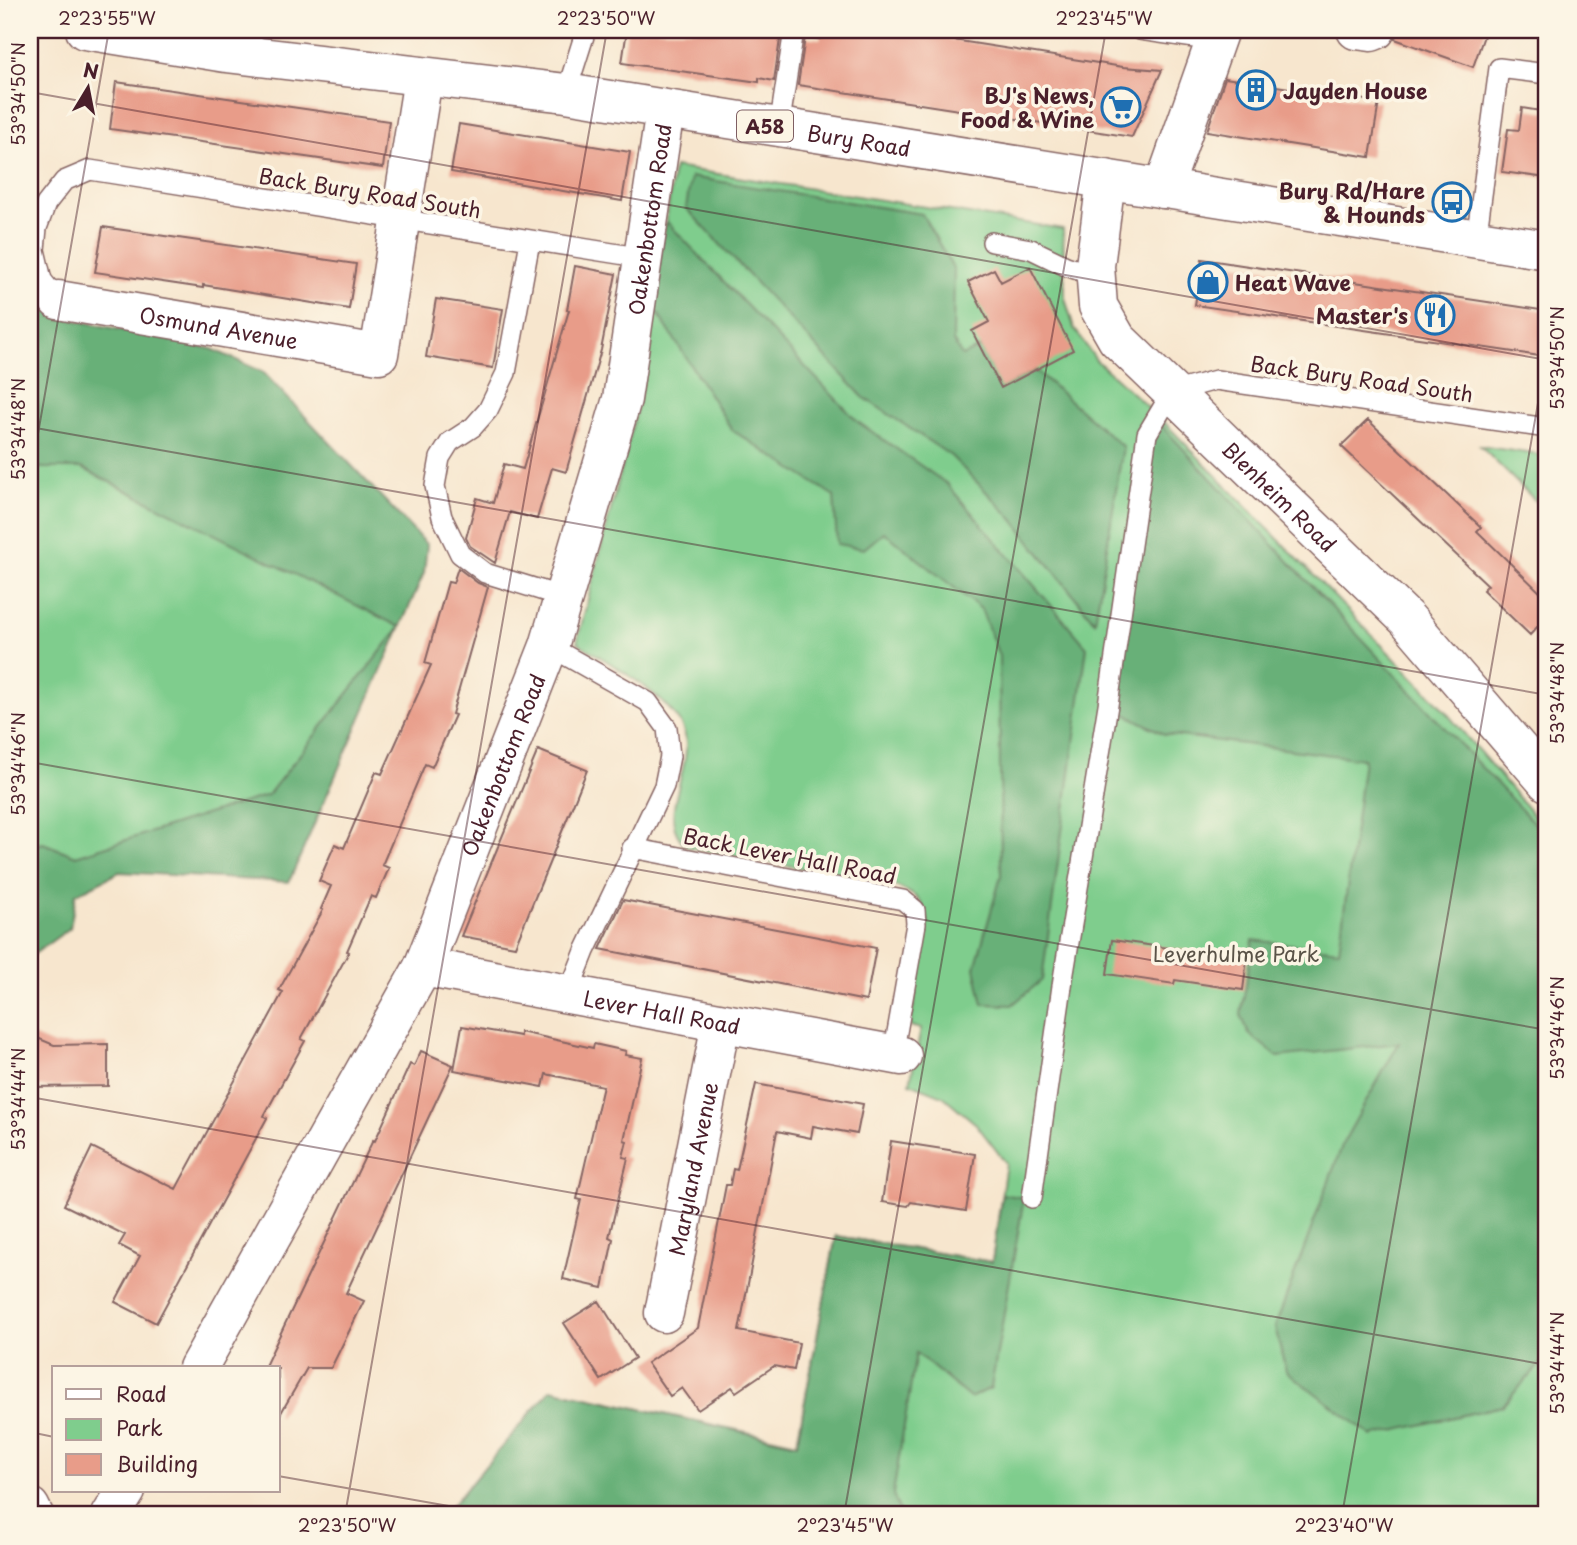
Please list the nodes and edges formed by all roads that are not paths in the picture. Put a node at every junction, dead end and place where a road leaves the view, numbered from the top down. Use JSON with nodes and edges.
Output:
{"nodes":[{"id":1,"x":85,"y":30,"type":"edge"},
{"id":2,"x":586,"y":30,"type":"edge"},
{"id":3,"x":794,"y":30,"type":"edge"},
{"id":4,"x":1140,"y":30,"type":"edge"},
{"id":5,"x":1356,"y":30,"type":"edge"},
{"id":6,"x":1376,"y":30,"type":"edge"},
{"id":7,"x":1217,"y":35,"type":"edge"},
{"id":8,"x":1547,"y":74,"type":"edge"},
{"id":9,"x":423,"y":78,"type":"junction"},
{"id":10,"x":566,"y":93,"type":"junction"},
{"id":11,"x":665,"y":110,"type":"junction"},
{"id":12,"x":779,"y":128,"type":"junction"},
{"id":13,"x":1106,"y":180,"type":"junction"},
{"id":14,"x":1163,"y":189,"type":"junction"},
{"id":15,"x":401,"y":221,"type":"junction"},
{"id":16,"x":1476,"y":240,"type":"junction"},
{"id":17,"x":530,"y":241,"type":"junction"},
{"id":18,"x":992,"y":242,"type":"dead end"},
{"id":19,"x":1547,"y":250,"type":"edge"},
{"id":20,"x":644,"y":258,"type":"junction"},
{"id":21,"x":1096,"y":276,"type":"junction"},
{"id":22,"x":58,"y":300,"type":"joint"},
{"id":23,"x":1172,"y":392,"type":"junction"},
{"id":24,"x":1547,"y":428,"type":"edge"},
{"id":25,"x":563,"y":597,"type":"junction"},
{"id":26,"x":549,"y":646,"type":"junction"},
{"id":27,"x":1547,"y":782,"type":"edge"},
{"id":28,"x":632,"y":848,"type":"junction"},
{"id":29,"x":423,"y":967,"type":"junction"},
{"id":30,"x":568,"y":994,"type":"junction"},
{"id":31,"x":721,"y":1023,"type":"junction"},
{"id":32,"x":897,"y":1056,"type":"joint"},
{"id":33,"x":1032,"y":1198,"type":"dead end"},
{"id":34,"x":664,"y":1314,"type":"dead end"},
{"id":35,"x":199,"y":1366,"type":"edge"},
{"id":36,"x":125,"y":1492,"type":"edge"},
{"id":37,"x":30,"y":1507,"type":"edge"},
{"id":38,"x":34,"y":1515,"type":"edge"},
{"id":39,"x":111,"y":1515,"type":"edge"}],
"edges":[{"from":1,"to":9,"type":"main road","name":"Bury Road","number":"A58"},
{"from":2,"to":10,"type":"lane"},
{"from":3,"to":12,"type":"lane"},
{"from":4,"to":7,"type":"lane"},
{"from":5,"to":6,"type":"main road"},
{"from":7,"to":14,"type":"main road"},
{"from":8,"to":16,"type":"lane"},
{"from":9,"to":10,"type":"main road","name":"Bury Road","number":"A58"},
{"from":9,"to":15,"type":"main road"},
{"from":10,"to":11,"type":"main road","name":"Bury Road","number":"A58"},
{"from":11,"to":12,"type":"main road","name":"Bury Road","number":"A58"},
{"from":11,"to":20,"type":"main road","name":"Oakenbottom Road"},
{"from":12,"to":13,"type":"main road","name":"Bury Road","number":"A58"},
{"from":13,"to":14,"type":"main road","name":"Bury Road","number":"A58"},
{"from":13,"to":21,"type":"main road","name":"Blenheim Road"},
{"from":14,"to":16,"type":"main road","name":"Bury Road","number":"A58"},
{"from":15,"to":17,"type":"lane","name":"Back Bury Road South"},
{"from":15,"to":22,"type":"main road","name":"Osmund Avenue"},
{"from":15,"to":22,"type":"lane","name":"Back Bury Road South"},
{"from":16,"to":19,"type":"main road","name":"Bury Road","number":"A58"},
{"from":17,"to":20,"type":"lane","name":"Back Bury Road South"},
{"from":17,"to":25,"type":"lane"},
{"from":18,"to":21,"type":"lane"},
{"from":20,"to":25,"type":"main road","name":"Oakenbottom Road"},
{"from":21,"to":23,"type":"main road","name":"Blenheim Road"},
{"from":23,"to":24,"type":"lane","name":"Back Bury Road South"},
{"from":23,"to":27,"type":"main road","name":"Blenheim Road"},
{"from":23,"to":33,"type":"lane"},
{"from":25,"to":26,"type":"main road","name":"Oakenbottom Road"},
{"from":26,"to":28,"type":"lane"},
{"from":26,"to":29,"type":"main road","name":"Oakenbottom Road"},
{"from":28,"to":30,"type":"lane"},
{"from":28,"to":32,"type":"lane","name":"Back Lever Hall Road"},
{"from":29,"to":30,"type":"main road","name":"Lever Hall Road"},
{"from":29,"to":35,"type":"main road","name":"Oakenbottom Road"},
{"from":30,"to":31,"type":"main road","name":"Lever Hall Road"},
{"from":31,"to":32,"type":"main road","name":"Lever Hall Road"},
{"from":31,"to":34,"type":"main road","name":"Maryland Avenue"},
{"from":36,"to":39,"type":"main road"},
{"from":37,"to":38,"type":"main road"}]}
